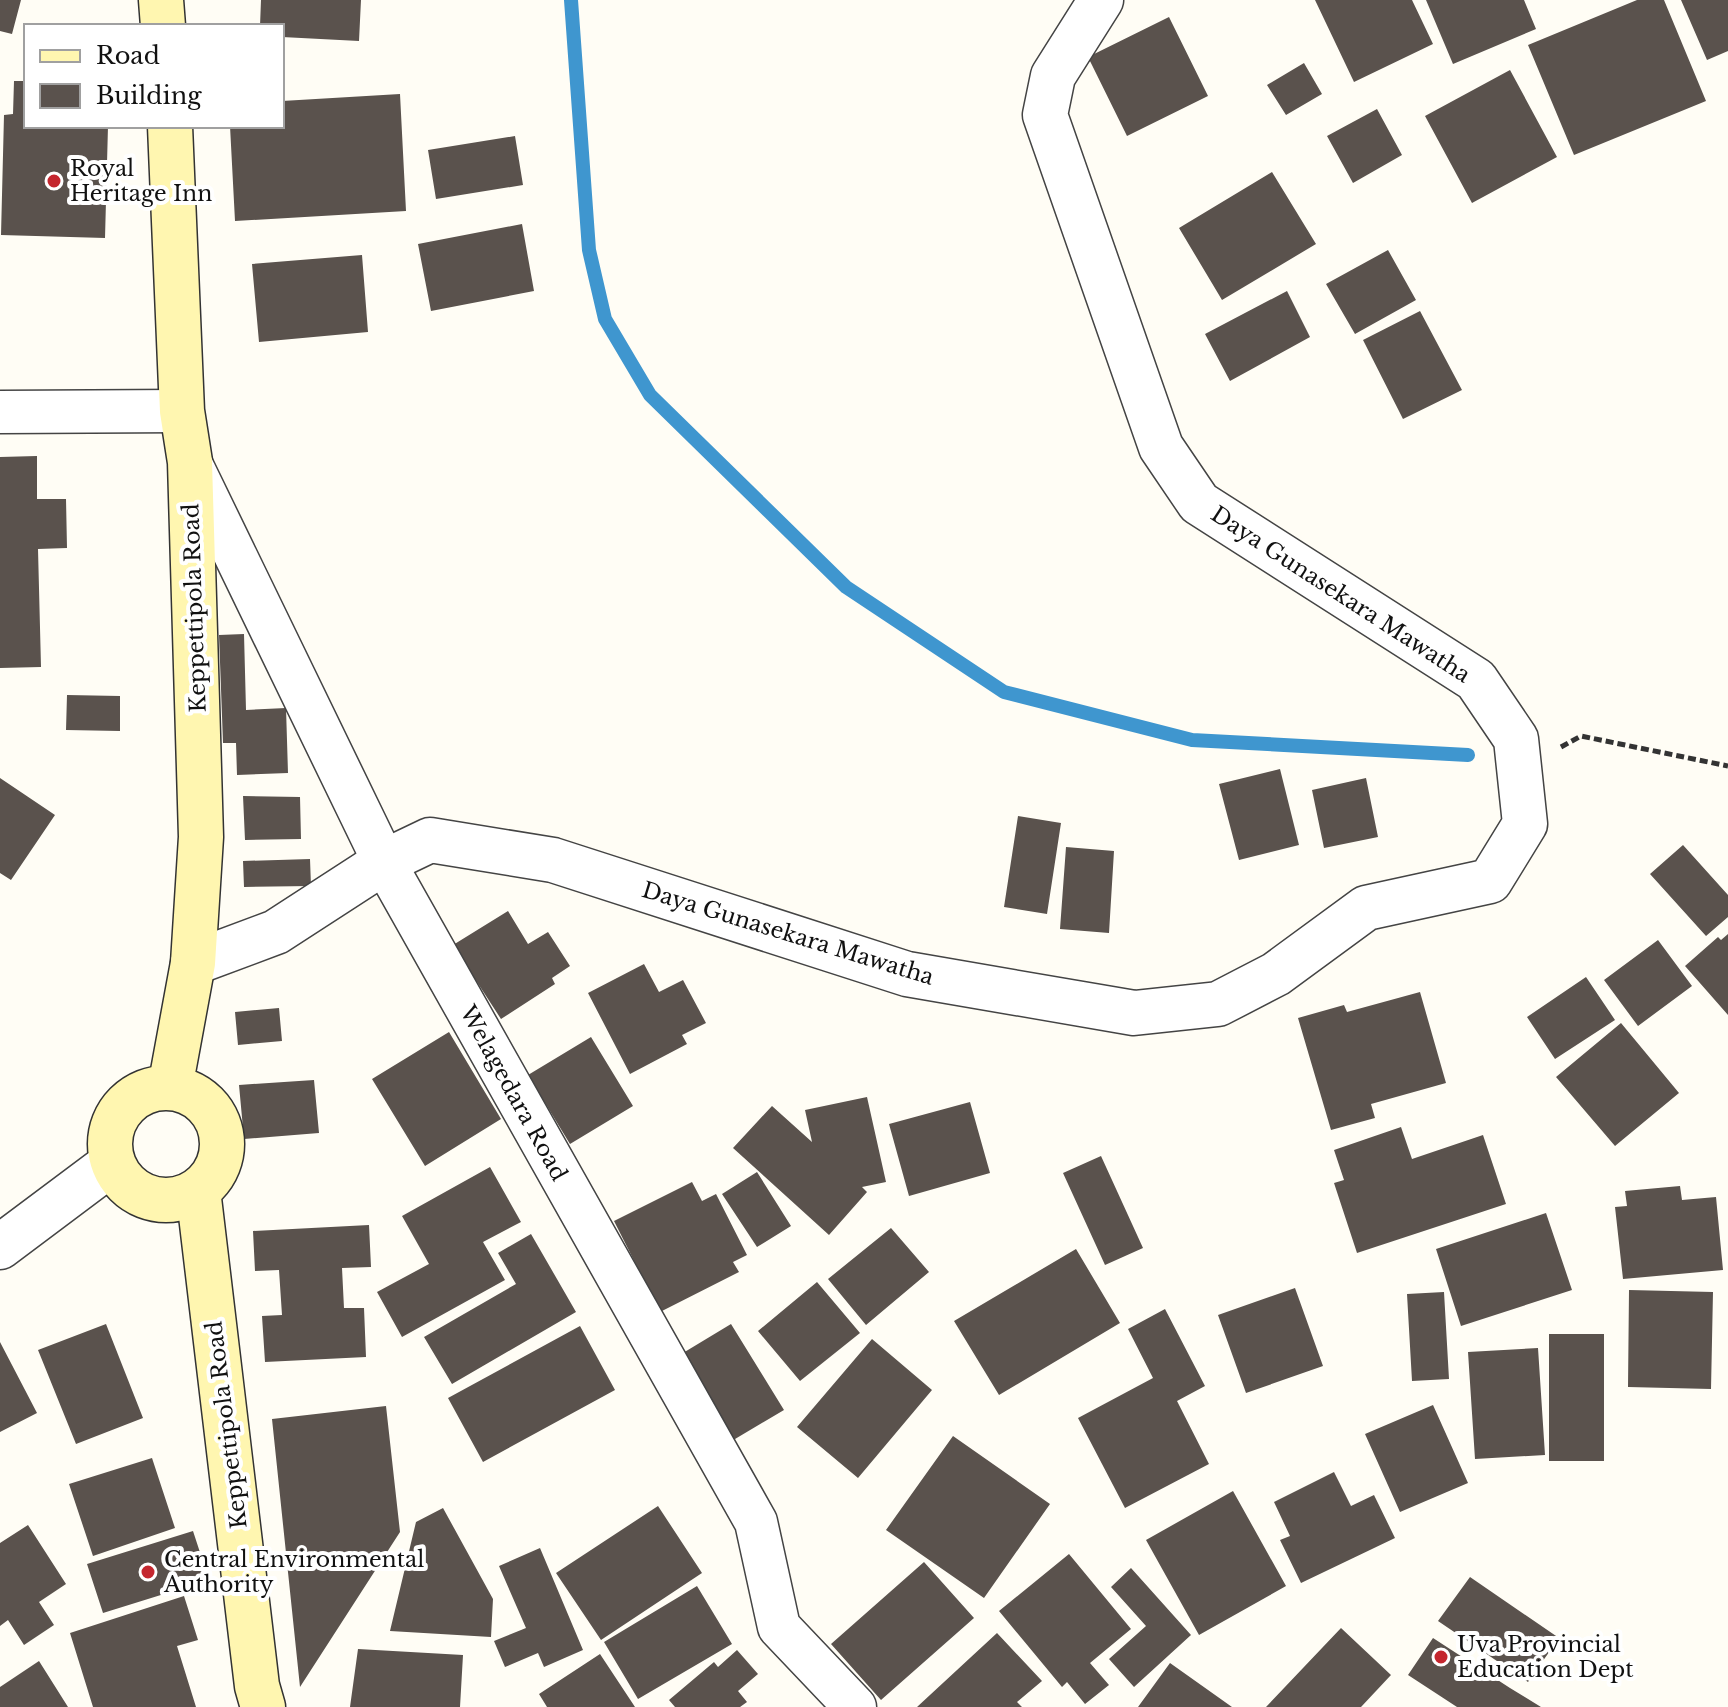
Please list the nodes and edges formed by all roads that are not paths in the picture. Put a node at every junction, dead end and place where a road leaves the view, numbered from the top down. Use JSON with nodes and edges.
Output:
{"nodes":[{"id":1,"x":161,"y":0,"type":"edge"},
{"id":2,"x":1101,"y":0,"type":"edge"},
{"id":3,"x":163,"y":24,"type":"edge"},
{"id":4,"x":170,"y":128,"type":"edge"},
{"id":5,"x":182,"y":411,"type":"junction"},
{"id":6,"x":0,"y":412,"type":"edge"},
{"id":7,"x":190,"y":462,"type":"junction"},
{"id":8,"x":384,"y":862,"type":"junction"},
{"id":9,"x":193,"y":963,"type":"junction"},
{"id":10,"x":170,"y":1088,"type":"junction"},
{"id":11,"x":112,"y":1163,"type":"junction"},
{"id":12,"x":198,"y":1190,"type":"junction"},
{"id":13,"x":0,"y":1247,"type":"edge"},
{"id":14,"x":263,"y":1707,"type":"edge"},
{"id":15,"x":855,"y":1707,"type":"edge"}],
"edges":[{"from":1,"to":3,"type":"main road"},
{"from":2,"to":8,"type":"street","name":"Daya Gunasekara Mawatha"},
{"from":4,"to":5,"type":"main road","name":"Keppettipola Road"},
{"from":5,"to":6,"type":"street"},
{"from":5,"to":7,"type":"main road","name":"Keppettipola Road"},
{"from":7,"to":8,"type":"street","name":"Welagedara Road"},
{"from":7,"to":9,"type":"main road","name":"Keppettipola Road"},
{"from":8,"to":9,"type":"street","name":"Daya Gunasekara Mawatha"},
{"from":8,"to":15,"type":"street","name":"Welagedara Road"},
{"from":9,"to":10,"type":"main road","name":"Keppettipola Road"},
{"from":10,"to":11,"type":"main road"},
{"from":10,"to":12,"type":"main road"},
{"from":11,"to":12,"type":"main road"},
{"from":11,"to":13,"type":"street"},
{"from":12,"to":14,"type":"main road","name":"Keppettipola Road"}]}
